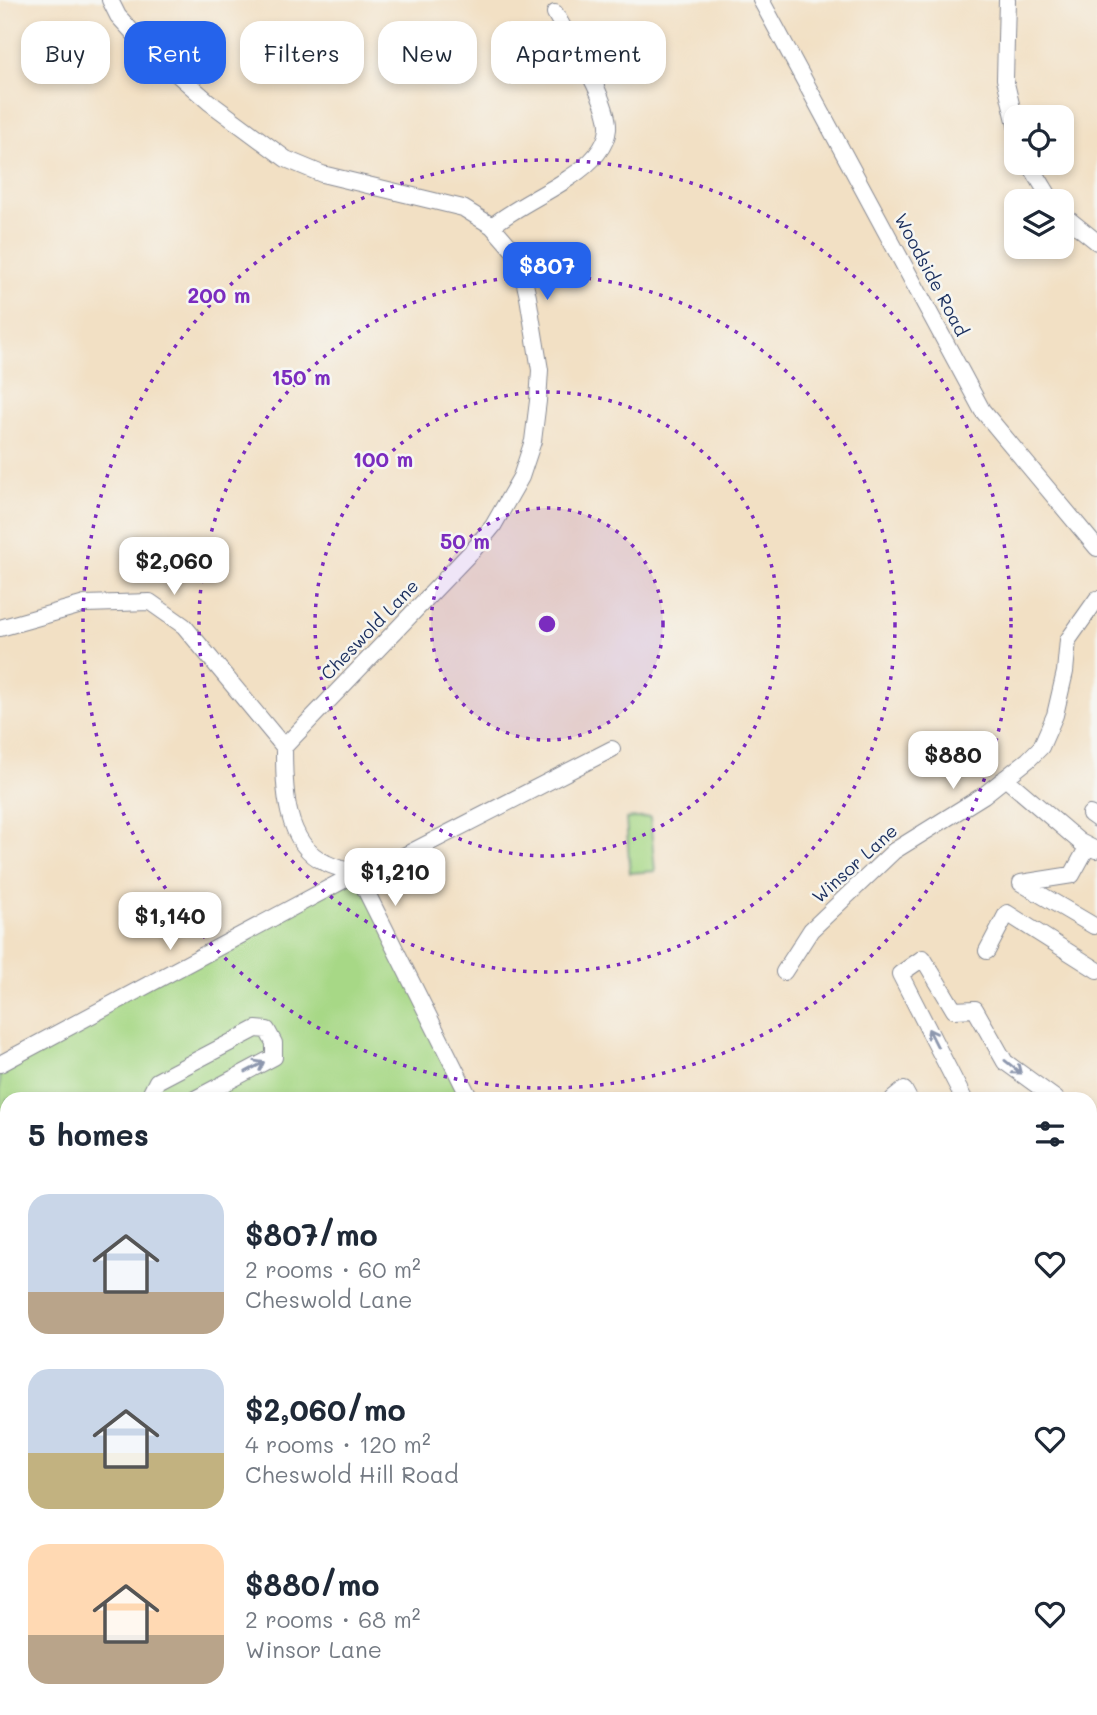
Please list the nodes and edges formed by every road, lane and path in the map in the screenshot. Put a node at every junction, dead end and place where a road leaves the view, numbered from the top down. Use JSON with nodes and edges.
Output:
{"nodes":[{"id":1,"x":110,"y":0,"type":"edge"},
{"id":2,"x":761,"y":0,"type":"edge"},
{"id":3,"x":1007,"y":0,"type":"edge"},
{"id":4,"x":555,"y":13,"type":"dead end"},
{"id":5,"x":1011,"y":105,"type":"edge"},
{"id":6,"x":1074,"y":224,"type":"edge"},
{"id":7,"x":492,"y":226,"type":"junction"},
{"id":8,"x":1097,"y":242,"type":"edge"},
{"id":9,"x":1097,"y":548,"type":"edge"},
{"id":10,"x":1097,"y":599,"type":"edge"},
{"id":11,"x":0,"y":628,"type":"edge"},
{"id":12,"x":284,"y":747,"type":"junction"},
{"id":13,"x":612,"y":749,"type":"dead end"},
{"id":14,"x":1005,"y":778,"type":"junction"},
{"id":15,"x":1093,"y":849,"type":"edge"},
{"id":16,"x":1072,"y":875,"type":"junction"},
{"id":17,"x":360,"y":878,"type":"junction"},
{"id":18,"x":1056,"y":903,"type":"junction"},
{"id":19,"x":1096,"y":925,"type":"edge"},
{"id":20,"x":987,"y":951,"type":"dead end"},
{"id":21,"x":1097,"y":970,"type":"edge"},
{"id":22,"x":784,"y":972,"type":"dead end"},
{"id":23,"x":0,"y":1064,"type":"edge"},
{"id":24,"x":153,"y":1092,"type":"edge"},
{"id":25,"x":208,"y":1092,"type":"edge"},
{"id":26,"x":467,"y":1092,"type":"edge"},
{"id":27,"x":960,"y":1092,"type":"edge"},
{"id":28,"x":1046,"y":1092,"type":"edge"}],
"edges":[{"from":1,"to":7,"type":"street","name":"Cheswold Lane"},
{"from":2,"to":9,"type":"street","name":"Woodside Road"},
{"from":3,"to":5,"type":"street"},
{"from":4,"to":7,"type":"street"},
{"from":6,"to":8,"type":"street"},
{"from":7,"to":12,"type":"street","name":"Cheswold Lane"},
{"from":10,"to":14,"type":"street","name":"Winsor Lane"},
{"from":11,"to":12,"type":"street"},
{"from":12,"to":17,"type":"street"},
{"from":13,"to":17,"type":"street"},
{"from":14,"to":15,"type":"street"},
{"from":14,"to":22,"type":"street","name":"Winsor Lane"},
{"from":15,"to":16,"type":"street"},
{"from":16,"to":18,"type":"street"},
{"from":16,"to":18,"type":"street"},
{"from":17,"to":23,"type":"street"},
{"from":17,"to":26,"type":"street"},
{"from":18,"to":19,"type":"street"},
{"from":20,"to":21,"type":"street"},
{"from":25,"to":24,"type":"street","one_way":true},
{"from":27,"to":28,"type":"street","one_way":true}]}
